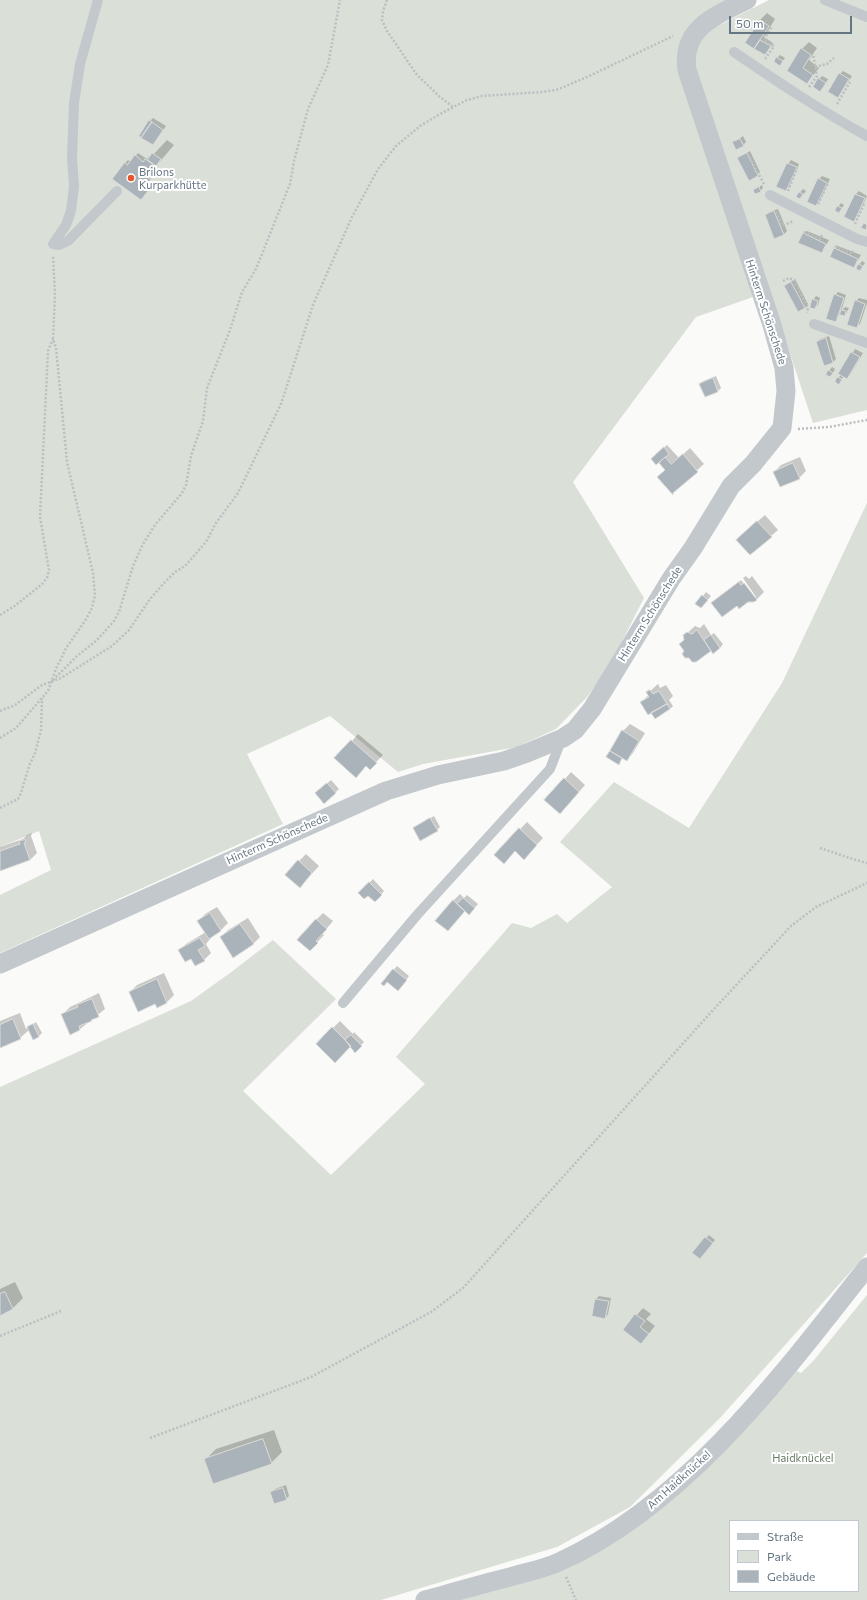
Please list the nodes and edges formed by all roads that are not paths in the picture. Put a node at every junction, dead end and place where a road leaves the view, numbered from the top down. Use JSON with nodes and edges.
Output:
{"nodes":[{"id":1,"x":98,"y":0,"type":"edge"},
{"id":2,"x":747,"y":0,"type":"edge"},
{"id":3,"x":825,"y":0,"type":"edge"},
{"id":4,"x":867,"y":16,"type":"edge"},
{"id":5,"x":734,"y":52,"type":"dead end"},
{"id":6,"x":867,"y":136,"type":"edge"},
{"id":7,"x":117,"y":191,"type":"dead end"},
{"id":8,"x":772,"y":196,"type":"road end"},
{"id":9,"x":867,"y":242,"type":"edge"},
{"id":10,"x":814,"y":324,"type":"dead end"},
{"id":11,"x":867,"y":343,"type":"edge"},
{"id":12,"x":563,"y":738,"type":"junction"},
{"id":13,"x":0,"y":964,"type":"edge"},
{"id":14,"x":343,"y":1003,"type":"dead end"},
{"id":15,"x":867,"y":1267,"type":"edge"},
{"id":16,"x":426,"y":1600,"type":"edge"}],
"edges":[{"from":1,"to":7,"type":"lane"},
{"from":2,"to":12,"type":"street","name":"Hinterm Schönschede"},
{"from":3,"to":4,"type":"lane"},
{"from":5,"to":6,"type":"lane"},
{"from":8,"to":9,"type":"lane"},
{"from":10,"to":11,"type":"lane"},
{"from":12,"to":13,"type":"street","name":"Hinterm Schönschede"},
{"from":12,"to":14,"type":"lane","name":"Hinterm Schönschede"},
{"from":15,"to":16,"type":"street","name":"Am Haidknückel"}]}
